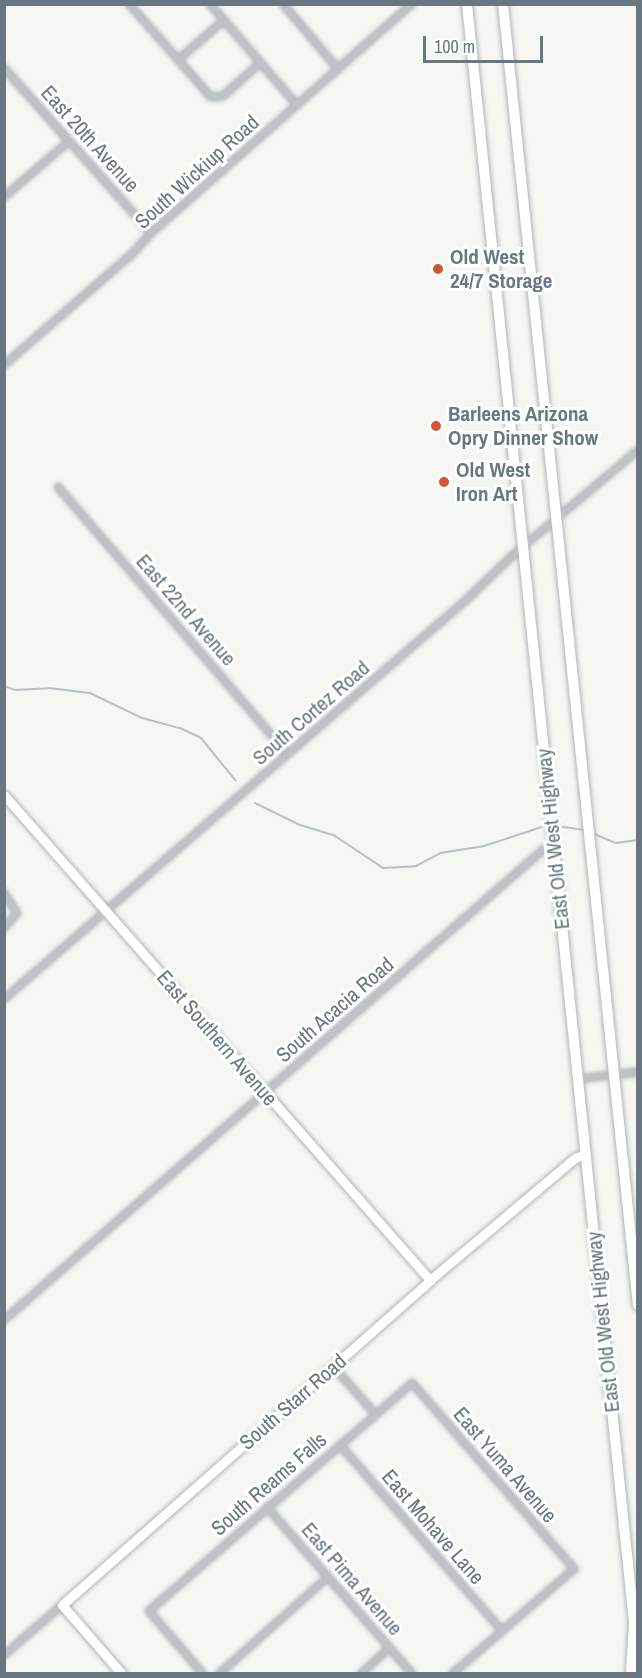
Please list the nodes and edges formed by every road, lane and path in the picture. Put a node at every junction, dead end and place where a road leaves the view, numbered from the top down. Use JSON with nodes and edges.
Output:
{"nodes":[{"id":1,"x":129,"y":4,"type":"edge"},
{"id":2,"x":210,"y":4,"type":"edge"},
{"id":3,"x":283,"y":4,"type":"edge"},
{"id":4,"x":412,"y":4,"type":"edge"},
{"id":5,"x":467,"y":4,"type":"edge"},
{"id":6,"x":503,"y":4,"type":"edge"},
{"id":7,"x":224,"y":20,"type":"junction"},
{"id":8,"x":178,"y":60,"type":"junction"},
{"id":9,"x":260,"y":63,"type":"junction"},
{"id":10,"x":4,"y":68,"type":"edge"},
{"id":11,"x":338,"y":69,"type":"junction"},
{"id":12,"x":297,"y":105,"type":"junction"},
{"id":13,"x":69,"y":141,"type":"junction"},
{"id":14,"x":4,"y":197,"type":"edge"},
{"id":15,"x":151,"y":233,"type":"junction"},
{"id":16,"x":4,"y":365,"type":"edge"},
{"id":17,"x":638,"y":450,"type":"edge"},
{"id":18,"x":58,"y":487,"type":"dead end"},
{"id":19,"x":556,"y":521,"type":"junction"},
{"id":20,"x":524,"y":547,"type":"junction"},
{"id":21,"x":288,"y":754,"type":"junction"},
{"id":22,"x":4,"y":795,"type":"edge"},
{"id":23,"x":554,"y":846,"type":"junction"},
{"id":24,"x":4,"y":893,"type":"edge"},
{"id":25,"x":107,"y":912,"type":"junction"},
{"id":26,"x":4,"y":928,"type":"edge"},
{"id":27,"x":4,"y":999,"type":"edge"},
{"id":28,"x":638,"y":1072,"type":"edge"},
{"id":29,"x":614,"y":1075,"type":"junction"},
{"id":30,"x":578,"y":1079,"type":"junction"},
{"id":31,"x":266,"y":1093,"type":"junction"},
{"id":32,"x":585,"y":1154,"type":"junction"},
{"id":33,"x":634,"y":1250,"type":"edge"},
{"id":34,"x":430,"y":1280,"type":"junction"},
{"id":35,"x":638,"y":1305,"type":"edge"},
{"id":36,"x":4,"y":1320,"type":"edge"},
{"id":37,"x":333,"y":1366,"type":"junction"},
{"id":38,"x":412,"y":1383,"type":"joint"},
{"id":39,"x":375,"y":1414,"type":"junction"},
{"id":40,"x":340,"y":1445,"type":"junction"},
{"id":41,"x":267,"y":1507,"type":"junction"},
{"id":42,"x":627,"y":1554,"type":"junction"},
{"id":43,"x":328,"y":1577,"type":"junction"},
{"id":44,"x":638,"y":1594,"type":"edge"},
{"id":45,"x":62,"y":1605,"type":"junction"},
{"id":46,"x":502,"y":1631,"type":"junction"},
{"id":47,"x":389,"y":1648,"type":"junction"},
{"id":48,"x":4,"y":1655,"type":"edge"},
{"id":49,"x":633,"y":1672,"type":"edge"},
{"id":50,"x":122,"y":1674,"type":"edge"},
{"id":51,"x":203,"y":1674,"type":"edge"},
{"id":52,"x":219,"y":1674,"type":"edge"},
{"id":53,"x":361,"y":1674,"type":"edge"},
{"id":54,"x":412,"y":1674,"type":"edge"},
{"id":55,"x":452,"y":1674,"type":"edge"}],
"edges":[{"from":1,"to":8,"type":"street"},
{"from":2,"to":7,"type":"street"},
{"from":3,"to":11,"type":"street"},
{"from":4,"to":11,"type":"street","name":"South Wickiup Road"},
{"from":5,"to":20,"type":"main road","name":"East Old West Highway"},
{"from":6,"to":19,"type":"main road","name":"East Old West Highway"},
{"from":7,"to":8,"type":"street"},
{"from":7,"to":9,"type":"street"},
{"from":8,"to":9,"type":"street"},
{"from":9,"to":12,"type":"street"},
{"from":10,"to":13,"type":"street","name":"East 20th Avenue"},
{"from":11,"to":12,"type":"street","name":"South Wickiup Road"},
{"from":12,"to":15,"type":"street","name":"South Wickiup Road"},
{"from":13,"to":14,"type":"street"},
{"from":13,"to":15,"type":"street","name":"East 20th Avenue"},
{"from":15,"to":16,"type":"street","name":"South Wickiup Road"},
{"from":17,"to":19,"type":"street","name":"South Cortez Road"},
{"from":18,"to":21,"type":"street","name":"East 22nd Avenue"},
{"from":19,"to":20,"type":"street","name":"South Cortez Road"},
{"from":19,"to":29,"type":"main road","name":"East Old West Highway"},
{"from":20,"to":21,"type":"street","name":"South Cortez Road"},
{"from":20,"to":23,"type":"main road","name":"East Old West Highway"},
{"from":21,"to":25,"type":"street","name":"South Cortez Road"},
{"from":22,"to":25,"type":"street","name":"East Southern Avenue"},
{"from":23,"to":30,"type":"main road","name":"East Old West Highway"},
{"from":23,"to":31,"type":"street","name":"South Acacia Road"},
{"from":24,"to":26,"type":"street"},
{"from":25,"to":27,"type":"street","name":"South Cortez Road"},
{"from":25,"to":31,"type":"street","name":"East Southern Avenue"},
{"from":28,"to":29,"type":"street"},
{"from":29,"to":30,"type":"street"},
{"from":29,"to":33,"type":"main road","name":"East Old West Highway"},
{"from":30,"to":32,"type":"main road","name":"East Old West Highway"},
{"from":31,"to":34,"type":"street","name":"East Southern Avenue"},
{"from":31,"to":36,"type":"street","name":"South Acacia Road"},
{"from":32,"to":34,"type":"street","name":"South Starr Road"},
{"from":32,"to":42,"type":"main road","name":"East Old West Highway"},
{"from":33,"to":35,"type":"main road","name":"East Old West Highway"},
{"from":34,"to":37,"type":"street","name":"South Starr Road"},
{"from":37,"to":39,"type":"street"},
{"from":37,"to":45,"type":"street","name":"South Starr Road"},
{"from":38,"to":39,"type":"street","name":"South Reams Falls"},
{"from":38,"to":46,"type":"street","name":"East Yuma Avenue"},
{"from":39,"to":40,"type":"street","name":"South Reams Falls"},
{"from":40,"to":41,"type":"street","name":"South Reams Falls"},
{"from":40,"to":46,"type":"street","name":"East Mohave Lane"},
{"from":41,"to":43,"type":"street","name":"East Pima Avenue"},
{"from":41,"to":51,"type":"street","name":"South Reams Falls"},
{"from":42,"to":44,"type":"main road"},
{"from":42,"to":49,"type":"main road","name":"East Old West Highway"},
{"from":43,"to":47,"type":"street","name":"East Pima Avenue"},
{"from":43,"to":52,"type":"street"},
{"from":45,"to":48,"type":"street","name":"South Starr Road"},
{"from":45,"to":50,"type":"street"},
{"from":46,"to":55,"type":"street"},
{"from":47,"to":53,"type":"street"},
{"from":47,"to":54,"type":"street","name":"East Pima Avenue"}]}
